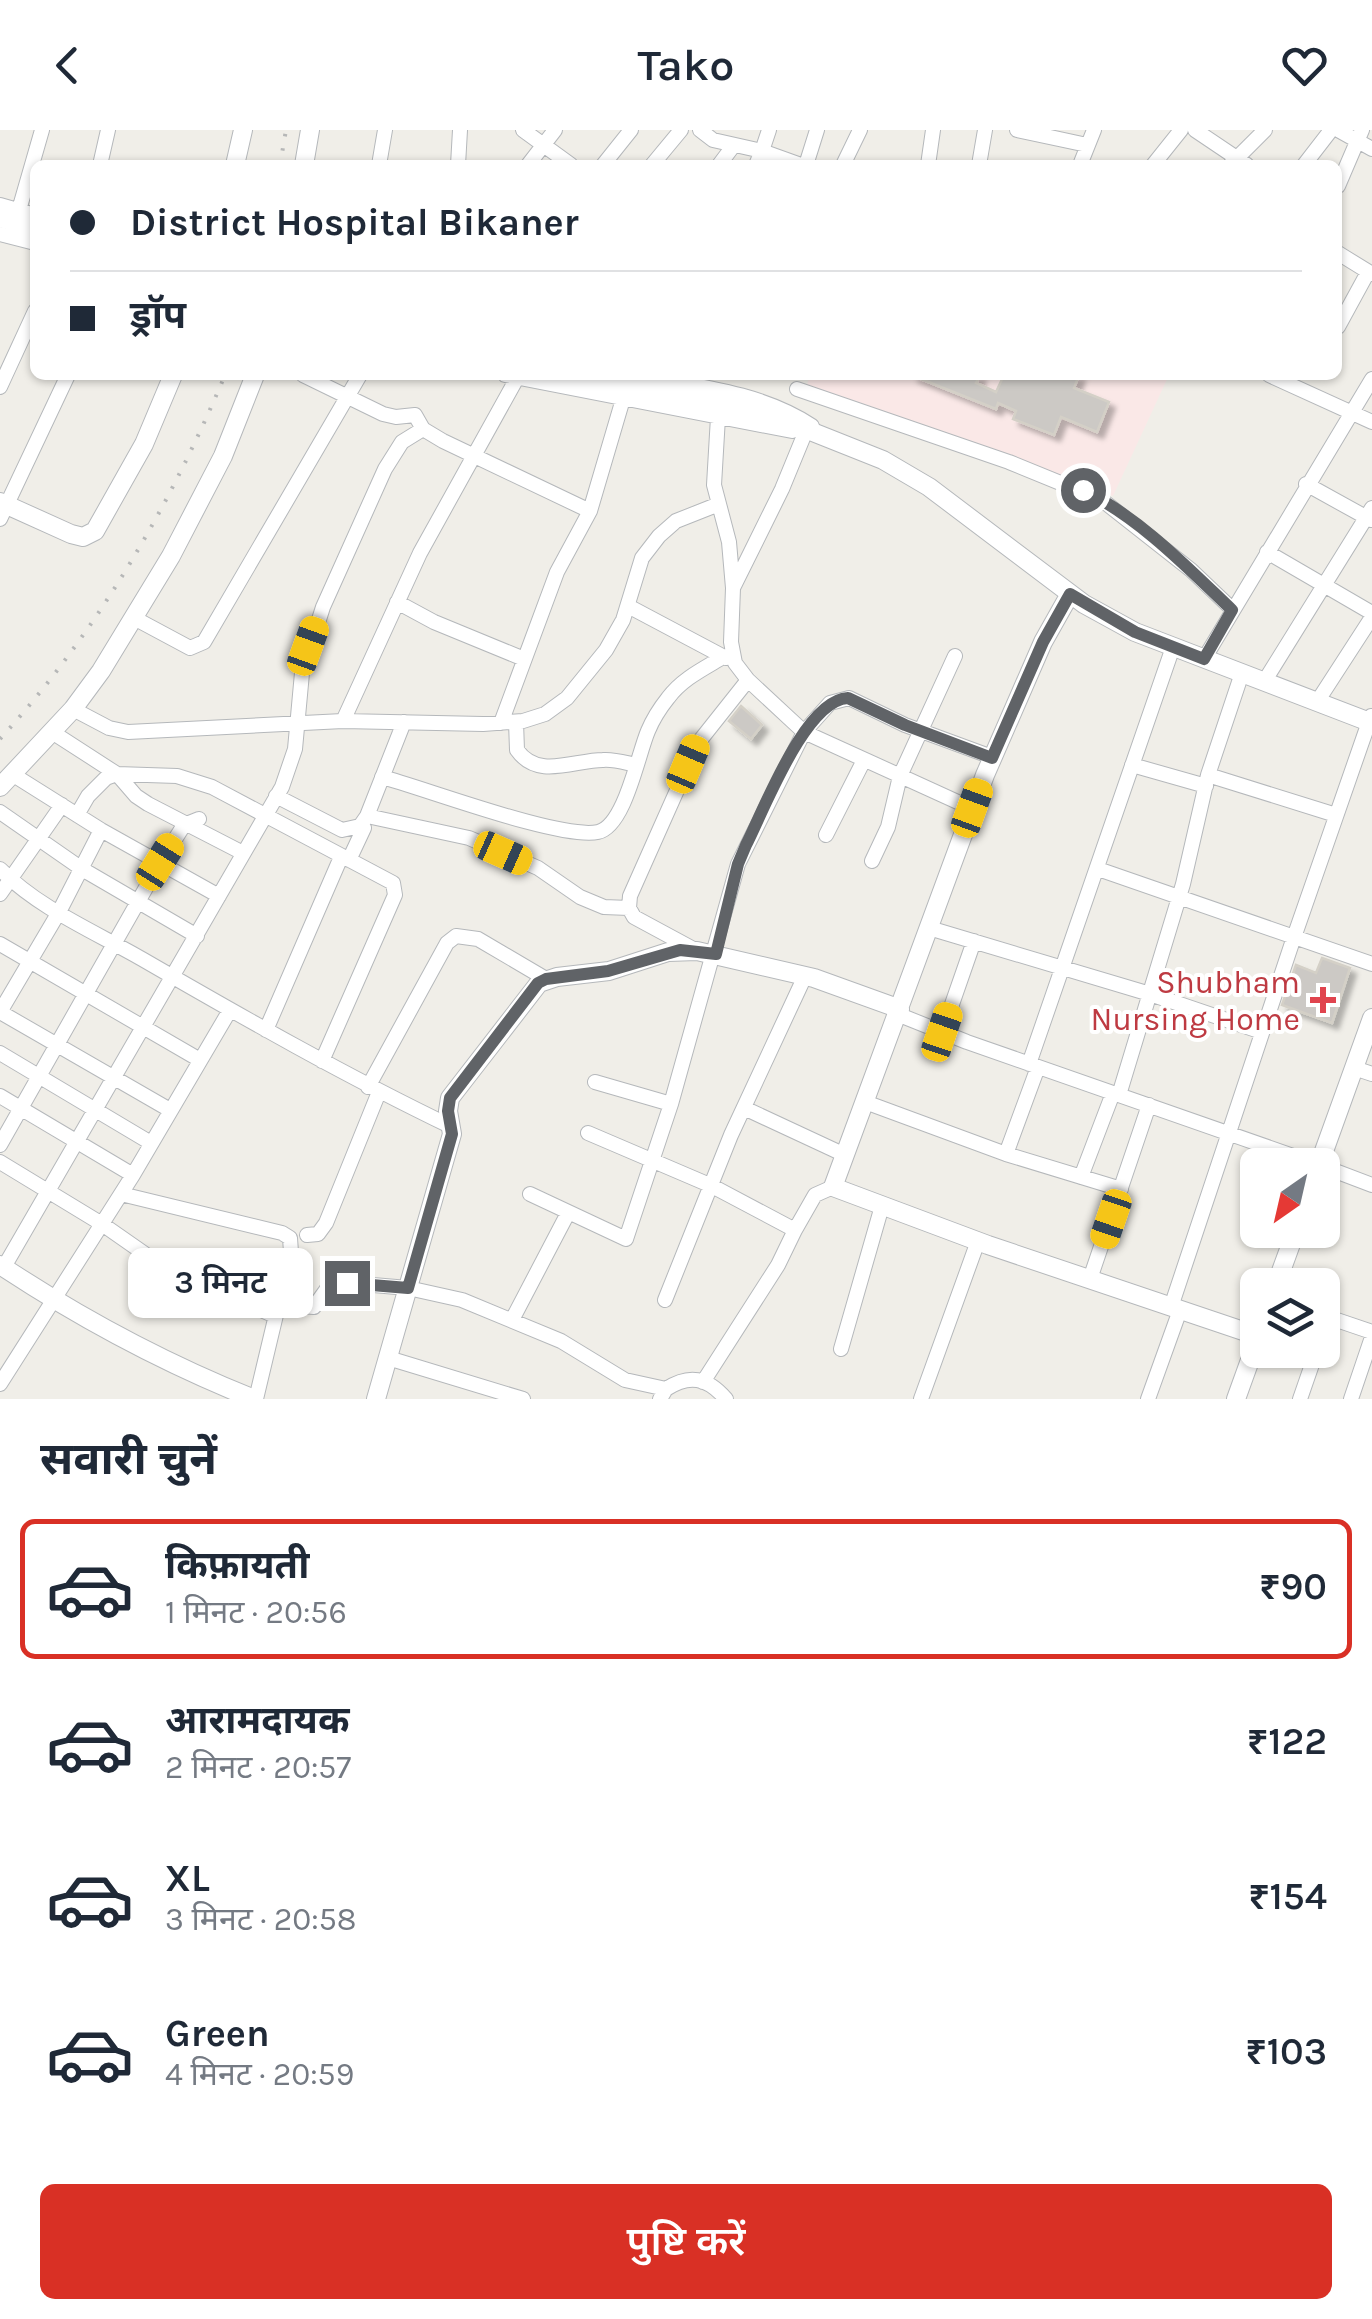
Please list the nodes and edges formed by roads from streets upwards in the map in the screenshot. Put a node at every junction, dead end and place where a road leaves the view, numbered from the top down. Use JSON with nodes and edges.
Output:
{"nodes":[{"id":1,"x":42,"y":130,"type":"edge"},
{"id":2,"x":108,"y":130,"type":"edge"},
{"id":3,"x":243,"y":130,"type":"edge"},
{"id":4,"x":310,"y":130,"type":"edge"},
{"id":5,"x":384,"y":130,"type":"edge"},
{"id":6,"x":460,"y":130,"type":"edge"},
{"id":7,"x":523,"y":130,"type":"edge"},
{"id":8,"x":555,"y":130,"type":"edge"},
{"id":9,"x":631,"y":130,"type":"edge"},
{"id":10,"x":681,"y":130,"type":"edge"},
{"id":11,"x":700,"y":130,"type":"edge"},
{"id":12,"x":768,"y":130,"type":"edge"},
{"id":13,"x":817,"y":130,"type":"edge"},
{"id":14,"x":860,"y":130,"type":"edge"},
{"id":15,"x":933,"y":130,"type":"edge"},
{"id":16,"x":985,"y":130,"type":"edge"},
{"id":17,"x":1017,"y":130,"type":"edge"},
{"id":18,"x":1181,"y":130,"type":"edge"},
{"id":19,"x":1196,"y":130,"type":"edge"},
{"id":20,"x":1265,"y":130,"type":"edge"},
{"id":21,"x":1335,"y":130,"type":"edge"},
{"id":22,"x":1091,"y":137,"type":"edge"},
{"id":23,"x":1364,"y":140,"type":"edge"},
{"id":24,"x":734,"y":144,"type":"junction"},
{"id":25,"x":544,"y":145,"type":"junction"},
{"id":26,"x":759,"y":158,"type":"edge"},
{"id":27,"x":33,"y":160,"type":"edge"},
{"id":28,"x":101,"y":160,"type":"edge"},
{"id":29,"x":236,"y":160,"type":"edge"},
{"id":30,"x":305,"y":160,"type":"edge"},
{"id":31,"x":381,"y":160,"type":"edge"},
{"id":32,"x":458,"y":160,"type":"edge"},
{"id":33,"x":532,"y":160,"type":"edge"},
{"id":34,"x":564,"y":160,"type":"edge"},
{"id":35,"x":607,"y":160,"type":"edge"},
{"id":36,"x":656,"y":160,"type":"edge"},
{"id":37,"x":723,"y":160,"type":"edge"},
{"id":38,"x":805,"y":160,"type":"edge"},
{"id":39,"x":845,"y":160,"type":"edge"},
{"id":40,"x":929,"y":160,"type":"edge"},
{"id":41,"x":980,"y":160,"type":"edge"},
{"id":42,"x":1157,"y":160,"type":"edge"},
{"id":43,"x":1235,"y":160,"type":"edge"},
{"id":44,"x":1240,"y":160,"type":"edge"},
{"id":45,"x":1308,"y":160,"type":"edge"},
{"id":46,"x":30,"y":172,"type":"edge"},
{"id":47,"x":1342,"y":179,"type":"edge"},
{"id":48,"x":0,"y":204,"type":"edge"},
{"id":49,"x":19,"y":210,"type":"junction"},
{"id":50,"x":30,"y":213,"type":"edge"},
{"id":51,"x":30,"y":228,"type":"edge"},
{"id":52,"x":3,"y":229,"type":"edge"},
{"id":53,"x":30,"y":241,"type":"edge"},
{"id":54,"x":0,"y":252,"type":"edge"},
{"id":55,"x":1342,"y":256,"type":"edge"},
{"id":56,"x":1370,"y":273,"type":"edge"},
{"id":57,"x":1342,"y":320,"type":"edge"},
{"id":58,"x":30,"y":323,"type":"edge"},
{"id":59,"x":1372,"y":379,"type":"edge"},
{"id":60,"x":66,"y":380,"type":"edge"},
{"id":61,"x":172,"y":380,"type":"edge"},
{"id":62,"x":254,"y":380,"type":"edge"},
{"id":63,"x":313,"y":380,"type":"edge"},
{"id":64,"x":358,"y":380,"type":"edge"},
{"id":65,"x":509,"y":380,"type":"edge"},
{"id":66,"x":530,"y":380,"type":"edge"},
{"id":67,"x":604,"y":380,"type":"edge"},
{"id":68,"x":676,"y":380,"type":"edge"},
{"id":69,"x":1278,"y":380,"type":"edge"},
{"id":70,"x":1307,"y":380,"type":"edge"},
{"id":71,"x":799,"y":382,"type":"edge"},
{"id":72,"x":0,"y":387,"type":"edge"},
{"id":73,"x":1301,"y":392,"type":"junction"},
{"id":74,"x":711,"y":395,"type":"edge"},
{"id":75,"x":349,"y":398,"type":"junction"},
{"id":76,"x":622,"y":399,"type":"junction"},
{"id":77,"x":1352,"y":410,"type":"junction"},
{"id":78,"x":789,"y":411,"type":"junction"},
{"id":79,"x":1371,"y":419,"type":"edge"},
{"id":80,"x":424,"y":429,"type":"junction"},
{"id":81,"x":805,"y":432,"type":"junction"},
{"id":82,"x":828,"y":436,"type":"junction"},
{"id":83,"x":474,"y":455,"type":"junction"},
{"id":84,"x":1306,"y":484,"type":"junction"},
{"id":85,"x":719,"y":504,"type":"junction"},
{"id":86,"x":2,"y":509,"type":"edge"},
{"id":87,"x":590,"y":511,"type":"junction"},
{"id":88,"x":1370,"y":515,"type":"edge"},
{"id":89,"x":1267,"y":552,"type":"junction"},
{"id":90,"x":1325,"y":586,"type":"junction"},
{"id":91,"x":733,"y":588,"type":"junction"},
{"id":92,"x":1070,"y":594,"type":"junction"},
{"id":93,"x":397,"y":602,"type":"junction"},
{"id":94,"x":628,"y":606,"type":"junction"},
{"id":95,"x":1232,"y":610,"type":"junction"},
{"id":96,"x":1372,"y":615,"type":"edge"},
{"id":97,"x":134,"y":618,"type":"junction"},
{"id":98,"x":1173,"y":647,"type":"junction"},
{"id":99,"x":956,"y":656,"type":"dead end"},
{"id":100,"x":524,"y":659,"type":"junction"},
{"id":101,"x":1204,"y":659,"type":"junction"},
{"id":102,"x":729,"y":660,"type":"junction"},
{"id":103,"x":1242,"y":673,"type":"junction"},
{"id":104,"x":748,"y":680,"type":"junction"},
{"id":105,"x":1264,"y":682,"type":"junction"},
{"id":106,"x":1317,"y":702,"type":"junction"},
{"id":107,"x":72,"y":709,"type":"junction"},
{"id":108,"x":1371,"y":720,"type":"edge"},
{"id":109,"x":343,"y":721,"type":"junction"},
{"id":110,"x":404,"y":722,"type":"junction"},
{"id":111,"x":509,"y":723,"type":"junction"},
{"id":112,"x":298,"y":724,"type":"junction"},
{"id":113,"x":919,"y":730,"type":"junction"},
{"id":114,"x":52,"y":732,"type":"junction"},
{"id":115,"x":804,"y":732,"type":"junction"},
{"id":116,"x":992,"y":758,"type":"junction"},
{"id":117,"x":864,"y":760,"type":"junction"},
{"id":118,"x":636,"y":764,"type":"junction"},
{"id":119,"x":1132,"y":766,"type":"junction"},
{"id":120,"x":117,"y":774,"type":"junction"},
{"id":121,"x":900,"y":776,"type":"junction"},
{"id":122,"x":382,"y":777,"type":"junction"},
{"id":123,"x":6,"y":780,"type":"edge"},
{"id":124,"x":1207,"y":781,"type":"junction"},
{"id":125,"x":276,"y":796,"type":"junction"},
{"id":126,"x":62,"y":805,"type":"junction"},
{"id":127,"x":972,"y":808,"type":"junction"},
{"id":128,"x":0,"y":812,"type":"edge"},
{"id":129,"x":78,"y":815,"type":"junction"},
{"id":130,"x":1336,"y":815,"type":"junction"},
{"id":131,"x":264,"y":816,"type":"junction"},
{"id":132,"x":192,"y":822,"type":"junction"},
{"id":133,"x":366,"y":822,"type":"junction"},
{"id":134,"x":101,"y":830,"type":"junction"},
{"id":135,"x":826,"y":835,"type":"dead end"},
{"id":136,"x":37,"y":840,"type":"junction"},
{"id":137,"x":243,"y":853,"type":"junction"},
{"id":138,"x":345,"y":858,"type":"junction"},
{"id":139,"x":872,"y":861,"type":"dead end"},
{"id":140,"x":160,"y":862,"type":"junction"},
{"id":141,"x":82,"y":869,"type":"junction"},
{"id":142,"x":1098,"y":869,"type":"junction"},
{"id":143,"x":5,"y":874,"type":"edge"},
{"id":144,"x":0,"y":894,"type":"edge"},
{"id":145,"x":219,"y":896,"type":"junction"},
{"id":146,"x":1180,"y":896,"type":"junction"},
{"id":147,"x":137,"y":902,"type":"junction"},
{"id":148,"x":629,"y":908,"type":"junction"},
{"id":149,"x":60,"y":912,"type":"junction"},
{"id":150,"x":930,"y":928,"type":"junction"},
{"id":151,"x":197,"y":936,"type":"junction"},
{"id":152,"x":1294,"y":936,"type":"junction"},
{"id":153,"x":974,"y":941,"type":"junction"},
{"id":154,"x":0,"y":944,"type":"edge"},
{"id":155,"x":114,"y":944,"type":"junction"},
{"id":156,"x":706,"y":952,"type":"junction"},
{"id":157,"x":30,"y":962,"type":"junction"},
{"id":158,"x":1372,"y":964,"type":"edge"},
{"id":159,"x":1064,"y":968,"type":"junction"},
{"id":160,"x":805,"y":976,"type":"junction"},
{"id":161,"x":172,"y":978,"type":"junction"},
{"id":162,"x":546,"y":979,"type":"junction"},
{"id":163,"x":85,"y":994,"type":"junction"},
{"id":164,"x":1150,"y":994,"type":"junction"},
{"id":165,"x":230,"y":1010,"type":"junction"},
{"id":166,"x":0,"y":1012,"type":"edge"},
{"id":167,"x":898,"y":1012,"type":"junction"},
{"id":168,"x":1372,"y":1018,"type":"edge"},
{"id":169,"x":144,"y":1028,"type":"junction"},
{"id":170,"x":266,"y":1030,"type":"junction"},
{"id":171,"x":942,"y":1032,"type":"junction"},
{"id":172,"x":1262,"y":1032,"type":"junction"},
{"id":173,"x":57,"y":1043,"type":"junction"},
{"id":174,"x":0,"y":1053,"type":"edge"},
{"id":175,"x":200,"y":1060,"type":"junction"},
{"id":176,"x":322,"y":1061,"type":"junction"},
{"id":177,"x":1033,"y":1065,"type":"junction"},
{"id":178,"x":1363,"y":1071,"type":"edge"},
{"id":179,"x":38,"y":1075,"type":"junction"},
{"id":180,"x":114,"y":1078,"type":"junction"},
{"id":181,"x":594,"y":1082,"type":"dead end"},
{"id":182,"x":374,"y":1089,"type":"junction"},
{"id":183,"x":1116,"y":1094,"type":"junction"},
{"id":184,"x":0,"y":1096,"type":"edge"},
{"id":185,"x":864,"y":1102,"type":"junction"},
{"id":186,"x":671,"y":1104,"type":"junction"},
{"id":187,"x":1149,"y":1106,"type":"junction"},
{"id":188,"x":20,"y":1108,"type":"junction"},
{"id":189,"x":744,"y":1108,"type":"junction"},
{"id":190,"x":96,"y":1110,"type":"junction"},
{"id":191,"x":170,"y":1110,"type":"junction"},
{"id":192,"x":452,"y":1128,"type":"junction"},
{"id":193,"x":588,"y":1133,"type":"dead end"},
{"id":194,"x":1229,"y":1133,"type":"junction"},
{"id":195,"x":77,"y":1140,"type":"junction"},
{"id":196,"x":152,"y":1143,"type":"junction"},
{"id":197,"x":0,"y":1145,"type":"edge"},
{"id":198,"x":1270,"y":1148,"type":"edge"},
{"id":199,"x":1328,"y":1148,"type":"edge"},
{"id":200,"x":1006,"y":1154,"type":"junction"},
{"id":201,"x":845,"y":1155,"type":"junction"},
{"id":202,"x":651,"y":1160,"type":"junction"},
{"id":203,"x":0,"y":1162,"type":"edge"},
{"id":204,"x":1340,"y":1173,"type":"edge"},
{"id":205,"x":133,"y":1175,"type":"junction"},
{"id":206,"x":1081,"y":1177,"type":"junction"},
{"id":207,"x":1372,"y":1185,"type":"edge"},
{"id":208,"x":712,"y":1186,"type":"junction"},
{"id":209,"x":833,"y":1187,"type":"junction"},
{"id":210,"x":1121,"y":1189,"type":"junction"},
{"id":211,"x":50,"y":1191,"type":"junction"},
{"id":212,"x":120,"y":1194,"type":"junction"},
{"id":213,"x":530,"y":1194,"type":"dead end"},
{"id":214,"x":882,"y":1206,"type":"junction"},
{"id":215,"x":568,"y":1213,"type":"junction"},
{"id":216,"x":102,"y":1224,"type":"junction"},
{"id":217,"x":795,"y":1230,"type":"junction"},
{"id":218,"x":307,"y":1235,"type":"dead end"},
{"id":219,"x":978,"y":1241,"type":"junction"},
{"id":220,"x":2,"y":1266,"type":"edge"},
{"id":221,"x":1090,"y":1279,"type":"junction"},
{"id":222,"x":408,"y":1288,"type":"junction"},
{"id":223,"x":54,"y":1299,"type":"junction"},
{"id":224,"x":665,"y":1300,"type":"dead end"},
{"id":225,"x":1176,"y":1308,"type":"junction"},
{"id":226,"x":276,"y":1310,"type":"junction"},
{"id":227,"x":512,"y":1320,"type":"junction"},
{"id":228,"x":1340,"y":1322,"type":"edge"},
{"id":229,"x":1240,"y":1331,"type":"edge"},
{"id":230,"x":1372,"y":1335,"type":"edge"},
{"id":231,"x":840,"y":1349,"type":"dead end"},
{"id":232,"x":388,"y":1358,"type":"junction"},
{"id":233,"x":1247,"y":1368,"type":"edge"},
{"id":234,"x":1311,"y":1368,"type":"edge"},
{"id":235,"x":704,"y":1382,"type":"junction"},
{"id":236,"x":0,"y":1384,"type":"edge"},
{"id":237,"x":663,"y":1394,"type":"edge"},
{"id":238,"x":255,"y":1399,"type":"edge"},
{"id":239,"x":376,"y":1399,"type":"edge"},
{"id":240,"x":523,"y":1399,"type":"edge"},
{"id":241,"x":726,"y":1399,"type":"edge"},
{"id":242,"x":921,"y":1399,"type":"edge"},
{"id":243,"x":1148,"y":1399,"type":"edge"},
{"id":244,"x":1236,"y":1399,"type":"edge"},
{"id":245,"x":1300,"y":1399,"type":"edge"},
{"id":246,"x":1351,"y":1399,"type":"edge"}],
"edges":[{"from":1,"to":27,"type":"street"},
{"from":2,"to":28,"type":"street"},
{"from":3,"to":29,"type":"street"},
{"from":4,"to":30,"type":"street"},
{"from":5,"to":31,"type":"street"},
{"from":6,"to":32,"type":"street"},
{"from":7,"to":25,"type":"street"},
{"from":8,"to":25,"type":"street"},
{"from":9,"to":35,"type":"street"},
{"from":10,"to":36,"type":"street"},
{"from":11,"to":24,"type":"street"},
{"from":12,"to":26,"type":"street"},
{"from":13,"to":38,"type":"street"},
{"from":14,"to":39,"type":"street"},
{"from":15,"to":40,"type":"street"},
{"from":16,"to":41,"type":"street"},
{"from":17,"to":22,"type":"street"},
{"from":18,"to":42,"type":"street"},
{"from":19,"to":43,"type":"street"},
{"from":20,"to":44,"type":"street"},
{"from":21,"to":23,"type":"street"},
{"from":21,"to":45,"type":"street"},
{"from":23,"to":47,"type":"street"},
{"from":24,"to":26,"type":"street"},
{"from":24,"to":37,"type":"street"},
{"from":25,"to":33,"type":"street"},
{"from":25,"to":34,"type":"street"},
{"from":46,"to":49,"type":"street"},
{"from":48,"to":49,"type":"street"},
{"from":49,"to":50,"type":"street"},
{"from":51,"to":52,"type":"street"},
{"from":52,"to":53,"type":"street"},
{"from":52,"to":54,"type":"street"},
{"from":55,"to":56,"type":"street"},
{"from":56,"to":57,"type":"street"},
{"from":58,"to":72,"type":"street"},
{"from":59,"to":77,"type":"street"},
{"from":60,"to":86,"type":"street"},
{"from":61,"to":86,"type":"street"},
{"from":62,"to":97,"type":"street"},
{"from":63,"to":75,"type":"street"},
{"from":64,"to":75,"type":"street"},
{"from":65,"to":83,"type":"street"},
{"from":66,"to":76,"type":"street"},
{"from":67,"to":74,"type":"street"},
{"from":68,"to":74,"type":"street"},
{"from":69,"to":73,"type":"street"},
{"from":70,"to":73,"type":"street"},
{"from":71,"to":78,"type":"street"},
{"from":71,"to":95,"type":"street"},
{"from":73,"to":77,"type":"street"},
{"from":74,"to":76,"type":"street"},
{"from":74,"to":78,"type":"street"},
{"from":74,"to":81,"type":"street"},
{"from":74,"to":82,"type":"street"},
{"from":74,"to":85,"type":"street"},
{"from":75,"to":80,"type":"street"},
{"from":75,"to":97,"type":"street"},
{"from":76,"to":87,"type":"street"},
{"from":77,"to":79,"type":"street"},
{"from":77,"to":84,"type":"street"},
{"from":78,"to":82,"type":"street"},
{"from":80,"to":83,"type":"street"},
{"from":80,"to":112,"type":"street"},
{"from":81,"to":82,"type":"street"},
{"from":81,"to":91,"type":"street"},
{"from":82,"to":92,"type":"street"},
{"from":83,"to":87,"type":"street"},
{"from":83,"to":93,"type":"street"},
{"from":84,"to":88,"type":"street"},
{"from":84,"to":89,"type":"street"},
{"from":85,"to":91,"type":"street"},
{"from":85,"to":94,"type":"street"},
{"from":87,"to":100,"type":"street"},
{"from":88,"to":90,"type":"street"},
{"from":89,"to":90,"type":"street"},
{"from":89,"to":95,"type":"street"},
{"from":90,"to":96,"type":"street"},
{"from":90,"to":105,"type":"street"},
{"from":91,"to":102,"type":"street"},
{"from":92,"to":98,"type":"street"},
{"from":92,"to":116,"type":"street"},
{"from":93,"to":100,"type":"street"},
{"from":93,"to":109,"type":"street"},
{"from":94,"to":102,"type":"street"},
{"from":94,"to":111,"type":"street"},
{"from":95,"to":101,"type":"street"},
{"from":96,"to":106,"type":"street"},
{"from":97,"to":107,"type":"street"},
{"from":98,"to":101,"type":"street"},
{"from":98,"to":119,"type":"street"},
{"from":99,"to":113,"type":"street"},
{"from":100,"to":111,"type":"street"},
{"from":101,"to":103,"type":"street"},
{"from":102,"to":104,"type":"street"},
{"from":102,"to":118,"type":"street"},
{"from":103,"to":105,"type":"street"},
{"from":103,"to":124,"type":"street"},
{"from":104,"to":115,"type":"street"},
{"from":104,"to":148,"type":"street"},
{"from":105,"to":106,"type":"street"},
{"from":106,"to":108,"type":"street"},
{"from":107,"to":112,"type":"street"},
{"from":107,"to":114,"type":"street"},
{"from":108,"to":130,"type":"street"},
{"from":109,"to":110,"type":"street"},
{"from":109,"to":112,"type":"street"},
{"from":110,"to":111,"type":"street"},
{"from":110,"to":122,"type":"street"},
{"from":111,"to":118,"type":"street"},
{"from":112,"to":125,"type":"street"},
{"from":113,"to":115,"type":"street"},
{"from":113,"to":116,"type":"street"},
{"from":113,"to":121,"type":"street"},
{"from":114,"to":120,"type":"street"},
{"from":114,"to":123,"type":"street"},
{"from":115,"to":117,"type":"street"},
{"from":115,"to":156,"type":"street"},
{"from":116,"to":127,"type":"street"},
{"from":117,"to":121,"type":"street"},
{"from":117,"to":135,"type":"street"},
{"from":118,"to":122,"type":"street"},
{"from":119,"to":124,"type":"street"},
{"from":119,"to":142,"type":"street"},
{"from":120,"to":129,"type":"street"},
{"from":120,"to":131,"type":"street"},
{"from":120,"to":132,"type":"street"},
{"from":121,"to":127,"type":"street"},
{"from":121,"to":139,"type":"street"},
{"from":122,"to":133,"type":"street"},
{"from":123,"to":126,"type":"street"},
{"from":124,"to":130,"type":"street"},
{"from":124,"to":146,"type":"street"},
{"from":125,"to":131,"type":"street"},
{"from":125,"to":133,"type":"street"},
{"from":126,"to":129,"type":"street"},
{"from":126,"to":136,"type":"street"},
{"from":127,"to":150,"type":"street"},
{"from":128,"to":136,"type":"street"},
{"from":129,"to":134,"type":"street"},
{"from":130,"to":152,"type":"street"},
{"from":131,"to":137,"type":"street"},
{"from":131,"to":138,"type":"street"},
{"from":132,"to":137,"type":"street"},
{"from":132,"to":140,"type":"street"},
{"from":133,"to":138,"type":"street"},
{"from":133,"to":148,"type":"street"},
{"from":134,"to":140,"type":"street"},
{"from":134,"to":141,"type":"street"},
{"from":136,"to":141,"type":"street"},
{"from":136,"to":143,"type":"street"},
{"from":137,"to":145,"type":"street"},
{"from":138,"to":170,"type":"street"},
{"from":138,"to":176,"type":"street"},
{"from":140,"to":145,"type":"street"},
{"from":140,"to":147,"type":"street"},
{"from":141,"to":147,"type":"street"},
{"from":141,"to":149,"type":"street"},
{"from":142,"to":146,"type":"street"},
{"from":142,"to":159,"type":"street"},
{"from":143,"to":144,"type":"street"},
{"from":143,"to":149,"type":"street"},
{"from":145,"to":151,"type":"street"},
{"from":146,"to":152,"type":"street"},
{"from":146,"to":164,"type":"street"},
{"from":147,"to":151,"type":"street"},
{"from":147,"to":155,"type":"street"},
{"from":148,"to":156,"type":"street"},
{"from":149,"to":155,"type":"street"},
{"from":149,"to":157,"type":"street"},
{"from":150,"to":153,"type":"street"},
{"from":150,"to":167,"type":"street"},
{"from":151,"to":161,"type":"street"},
{"from":152,"to":158,"type":"street"},
{"from":152,"to":172,"type":"street"},
{"from":153,"to":159,"type":"street"},
{"from":153,"to":171,"type":"street"},
{"from":154,"to":157,"type":"street"},
{"from":155,"to":161,"type":"street"},
{"from":155,"to":163,"type":"street"},
{"from":156,"to":160,"type":"street"},
{"from":156,"to":162,"type":"street"},
{"from":156,"to":186,"type":"street"},
{"from":157,"to":163,"type":"street"},
{"from":157,"to":166,"type":"street"},
{"from":159,"to":164,"type":"street"},
{"from":159,"to":177,"type":"street"},
{"from":160,"to":167,"type":"street"},
{"from":160,"to":189,"type":"street"},
{"from":161,"to":165,"type":"street"},
{"from":161,"to":169,"type":"street"},
{"from":162,"to":182,"type":"street"},
{"from":162,"to":192,"type":"street"},
{"from":163,"to":169,"type":"street"},
{"from":163,"to":173,"type":"street"},
{"from":164,"to":172,"type":"street"},
{"from":164,"to":183,"type":"street"},
{"from":165,"to":170,"type":"street"},
{"from":165,"to":175,"type":"street"},
{"from":166,"to":173,"type":"street"},
{"from":167,"to":171,"type":"street"},
{"from":167,"to":185,"type":"street"},
{"from":168,"to":178,"type":"street"},
{"from":169,"to":175,"type":"street"},
{"from":169,"to":180,"type":"street"},
{"from":170,"to":176,"type":"street"},
{"from":171,"to":177,"type":"street"},
{"from":172,"to":194,"type":"street"},
{"from":173,"to":179,"type":"street"},
{"from":173,"to":180,"type":"street"},
{"from":174,"to":179,"type":"street"},
{"from":175,"to":191,"type":"street"},
{"from":176,"to":182,"type":"street"},
{"from":177,"to":183,"type":"street"},
{"from":177,"to":200,"type":"street"},
{"from":178,"to":199,"type":"street"},
{"from":179,"to":188,"type":"street"},
{"from":179,"to":190,"type":"street"},
{"from":180,"to":190,"type":"street"},
{"from":180,"to":191,"type":"street"},
{"from":181,"to":186,"type":"street"},
{"from":182,"to":192,"type":"street"},
{"from":182,"to":218,"type":"street"},
{"from":183,"to":187,"type":"street"},
{"from":183,"to":206,"type":"street"},
{"from":184,"to":188,"type":"street"},
{"from":185,"to":200,"type":"street"},
{"from":185,"to":201,"type":"street"},
{"from":186,"to":202,"type":"street"},
{"from":187,"to":194,"type":"street"},
{"from":187,"to":210,"type":"street"},
{"from":188,"to":195,"type":"street"},
{"from":188,"to":197,"type":"street"},
{"from":189,"to":201,"type":"street"},
{"from":189,"to":208,"type":"street"},
{"from":190,"to":195,"type":"street"},
{"from":190,"to":196,"type":"street"},
{"from":191,"to":196,"type":"street"},
{"from":192,"to":222,"type":"street"},
{"from":193,"to":202,"type":"street"},
{"from":194,"to":198,"type":"street"},
{"from":194,"to":225,"type":"street"},
{"from":195,"to":205,"type":"street"},
{"from":195,"to":211,"type":"street"},
{"from":196,"to":205,"type":"street"},
{"from":200,"to":206,"type":"street"},
{"from":201,"to":209,"type":"street"},
{"from":202,"to":208,"type":"street"},
{"from":202,"to":215,"type":"street"},
{"from":203,"to":211,"type":"street"},
{"from":204,"to":207,"type":"street"},
{"from":205,"to":212,"type":"street"},
{"from":206,"to":210,"type":"street"},
{"from":208,"to":217,"type":"street"},
{"from":208,"to":224,"type":"street"},
{"from":209,"to":214,"type":"street"},
{"from":209,"to":217,"type":"street"},
{"from":210,"to":221,"type":"street"},
{"from":211,"to":216,"type":"street"},
{"from":211,"to":220,"type":"street"},
{"from":212,"to":216,"type":"street"},
{"from":212,"to":226,"type":"street"},
{"from":213,"to":215,"type":"street"},
{"from":214,"to":219,"type":"street"},
{"from":214,"to":231,"type":"street"},
{"from":215,"to":227,"type":"street"},
{"from":216,"to":223,"type":"street"},
{"from":216,"to":226,"type":"street"},
{"from":217,"to":235,"type":"street"},
{"from":219,"to":221,"type":"street"},
{"from":219,"to":242,"type":"street"},
{"from":220,"to":223,"type":"street"},
{"from":221,"to":225,"type":"street"},
{"from":222,"to":226,"type":"street"},
{"from":222,"to":227,"type":"street"},
{"from":222,"to":232,"type":"street"},
{"from":223,"to":236,"type":"street"},
{"from":223,"to":238,"type":"street"},
{"from":225,"to":229,"type":"street"},
{"from":225,"to":243,"type":"street"},
{"from":226,"to":238,"type":"street"},
{"from":227,"to":237,"type":"street"},
{"from":228,"to":230,"type":"street"},
{"from":230,"to":246,"type":"street"},
{"from":232,"to":239,"type":"street"},
{"from":232,"to":240,"type":"street"},
{"from":233,"to":244,"type":"street"},
{"from":234,"to":245,"type":"street"},
{"from":235,"to":237,"type":"street"},
{"from":235,"to":241,"type":"street"}]}
